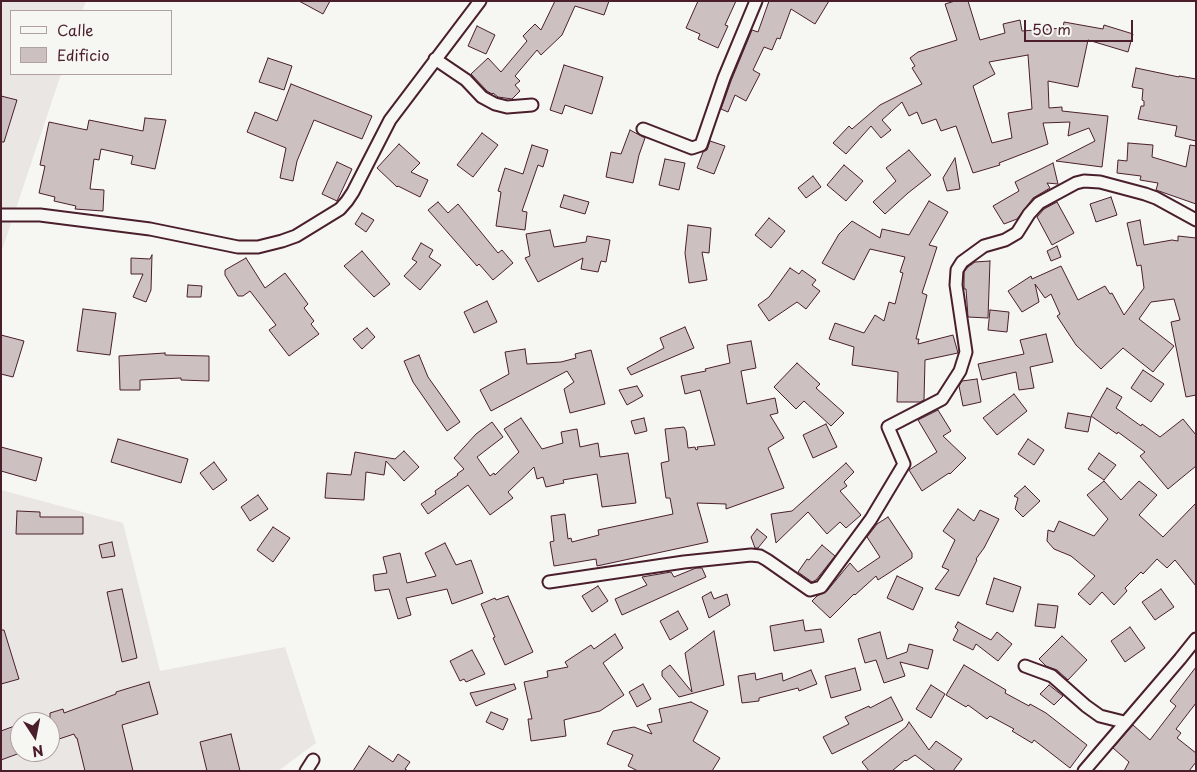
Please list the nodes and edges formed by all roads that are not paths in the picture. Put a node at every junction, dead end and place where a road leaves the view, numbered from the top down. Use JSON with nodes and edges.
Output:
{"nodes":[{"id":1,"x":480,"y":1,"type":"edge"},
{"id":2,"x":756,"y":1,"type":"edge"},
{"id":3,"x":435,"y":59,"type":"junction"},
{"id":4,"x":532,"y":105,"type":"dead end"},
{"id":5,"x":643,"y":129,"type":"dead end"},
{"id":6,"x":1,"y":215,"type":"edge"},
{"id":7,"x":1196,"y":220,"type":"edge"},
{"id":8,"x":549,"y":582,"type":"dead end"},
{"id":9,"x":1196,"y":639,"type":"edge"},
{"id":10,"x":1025,"y":666,"type":"dead end"},
{"id":11,"x":1124,"y":722,"type":"junction"},
{"id":12,"x":313,"y":760,"type":"dead end"},
{"id":13,"x":306,"y":771,"type":"edge"},
{"id":14,"x":1084,"y":771,"type":"edge"}],
"edges":[{"from":1,"to":3,"type":"street"},
{"from":2,"to":5,"type":"street"},
{"from":3,"to":4,"type":"street"},
{"from":3,"to":6,"type":"street"},
{"from":7,"to":8,"type":"street"},
{"from":9,"to":11,"type":"street"},
{"from":10,"to":11,"type":"street"},
{"from":11,"to":14,"type":"street"},
{"from":12,"to":13,"type":"street"}]}
